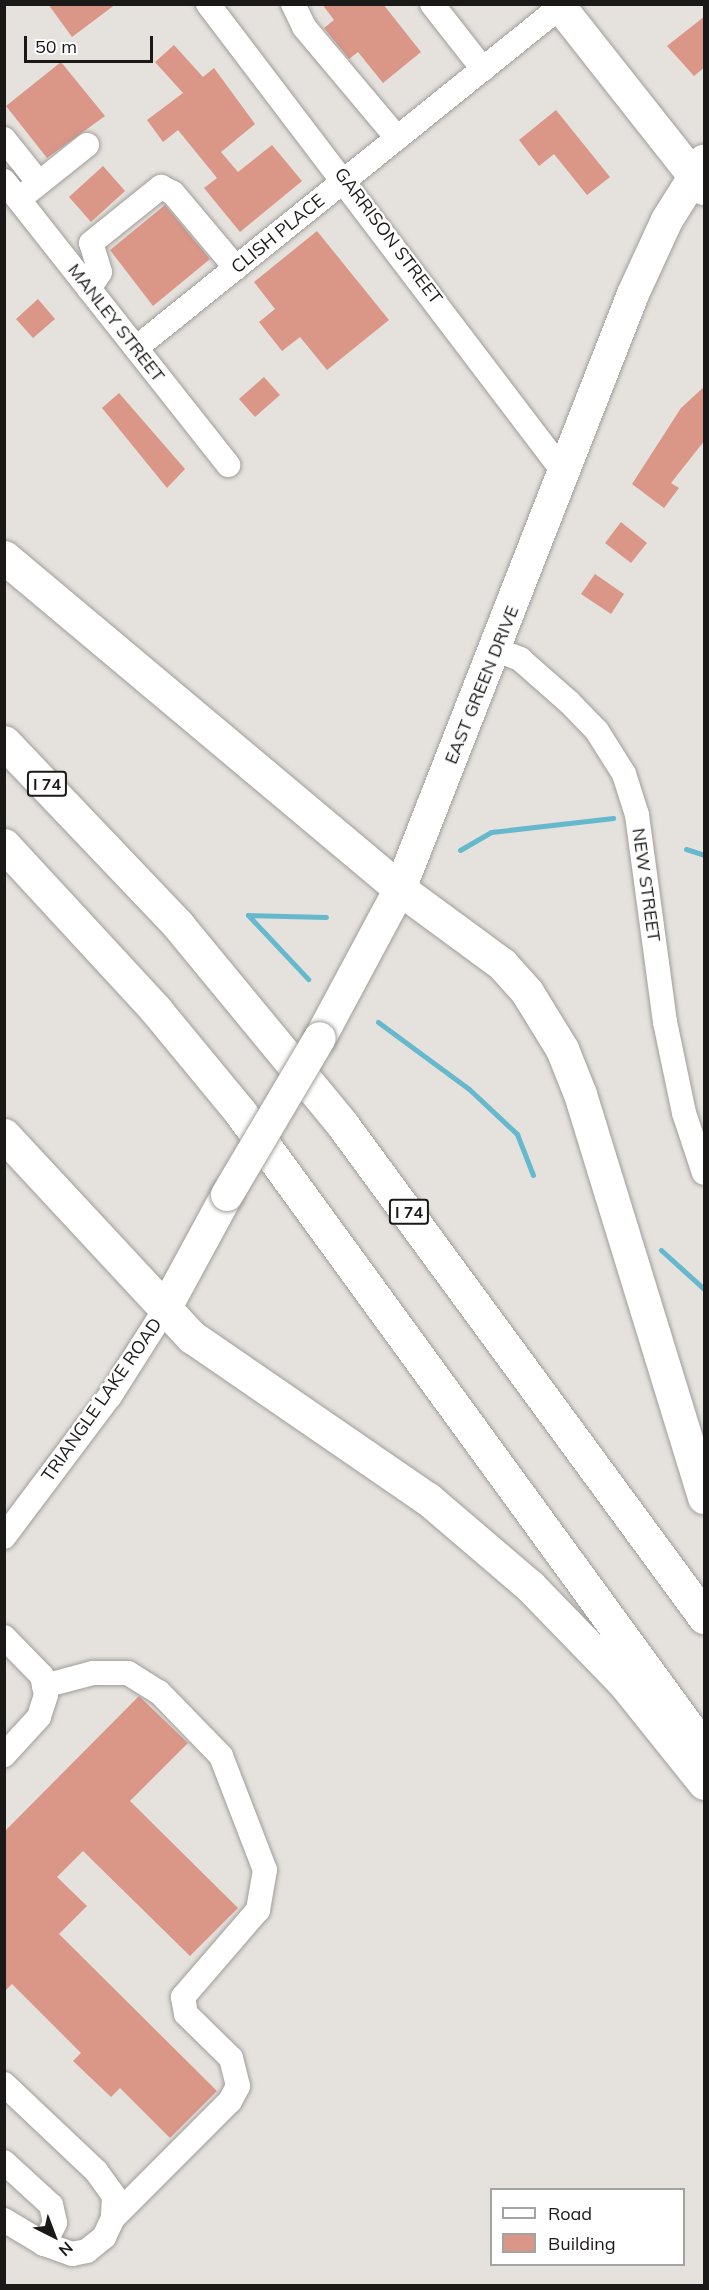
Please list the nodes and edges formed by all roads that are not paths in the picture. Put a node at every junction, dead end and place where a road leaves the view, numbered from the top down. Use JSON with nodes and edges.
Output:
{"nodes":[{"id":1,"x":208,"y":4,"type":"edge"},
{"id":2,"x":293,"y":4,"type":"edge"},
{"id":3,"x":432,"y":4,"type":"edge"},
{"id":4,"x":559,"y":6,"type":"edge"},
{"id":5,"x":483,"y":69,"type":"junction"},
{"id":6,"x":397,"y":138,"type":"junction"},
{"id":7,"x":4,"y":139,"type":"edge"},
{"id":8,"x":87,"y":145,"type":"dead end"},
{"id":9,"x":701,"y":175,"type":"edge"},
{"id":10,"x":346,"y":180,"type":"junction"},
{"id":11,"x":39,"y":183,"type":"junction"},
{"id":12,"x":12,"y":190,"type":"edge"},
{"id":13,"x":236,"y":267,"type":"junction"},
{"id":14,"x":89,"y":289,"type":"junction"},
{"id":15,"x":135,"y":348,"type":"junction"},
{"id":16,"x":228,"y":465,"type":"dead end"},
{"id":17,"x":562,"y":470,"type":"junction"},
{"id":18,"x":4,"y":557,"type":"edge"},
{"id":19,"x":497,"y":650,"type":"junction"},
{"id":20,"x":4,"y":722,"type":"edge"},
{"id":21,"x":4,"y":742,"type":"edge"},
{"id":22,"x":89,"y":827,"type":"junction"},
{"id":23,"x":4,"y":845,"type":"edge"},
{"id":24,"x":4,"y":870,"type":"edge"},
{"id":25,"x":400,"y":889,"type":"junction"},
{"id":26,"x":156,"y":1010,"type":"junction"},
{"id":27,"x":4,"y":1135,"type":"edge"},
{"id":28,"x":705,"y":1173,"type":"edge"},
{"id":29,"x":227,"y":1195,"type":"joint"},
{"id":30,"x":164,"y":1311,"type":"junction"},
{"id":31,"x":705,"y":1497,"type":"edge"},
{"id":32,"x":4,"y":1537,"type":"edge"},
{"id":33,"x":705,"y":1617,"type":"edge"},
{"id":34,"x":4,"y":1637,"type":"edge"},
{"id":35,"x":44,"y":1686,"type":"junction"},
{"id":36,"x":705,"y":1749,"type":"edge"},
{"id":37,"x":4,"y":1755,"type":"edge"},
{"id":38,"x":705,"y":1783,"type":"edge"},
{"id":39,"x":4,"y":2084,"type":"edge"},
{"id":40,"x":4,"y":2162,"type":"edge"},
{"id":41,"x":113,"y":2218,"type":"junction"},
{"id":42,"x":4,"y":2220,"type":"edge"},
{"id":43,"x":44,"y":2244,"type":"junction"}],
"edges":[{"from":1,"to":10,"type":"street","name":"GARRISON STREET"},
{"from":2,"to":6,"type":"street"},
{"from":3,"to":5,"type":"street"},
{"from":4,"to":5,"type":"street","name":"CLISH PLACE"},
{"from":4,"to":9,"type":"main road"},
{"from":5,"to":6,"type":"street","name":"CLISH PLACE"},
{"from":6,"to":10,"type":"street","name":"CLISH PLACE"},
{"from":7,"to":11,"type":"street"},
{"from":8,"to":11,"type":"street"},
{"from":9,"to":17,"type":"main road","name":"EAST GREEN DRIVE"},
{"from":10,"to":13,"type":"street","name":"CLISH PLACE"},
{"from":10,"to":17,"type":"street","name":"GARRISON STREET"},
{"from":11,"to":12,"type":"street"},
{"from":12,"to":14,"type":"street","name":"MANLEY STREET"},
{"from":13,"to":14,"type":"street"},
{"from":13,"to":15,"type":"street","name":"CLISH PLACE"},
{"from":14,"to":15,"type":"street","name":"MANLEY STREET"},
{"from":15,"to":16,"type":"street","name":"MANLEY STREET"},
{"from":17,"to":19,"type":"main road","name":"EAST GREEN DRIVE"},
{"from":18,"to":25,"type":"highway"},
{"from":19,"to":25,"type":"main road","name":"EAST GREEN DRIVE"},
{"from":19,"to":28,"type":"street","name":"NEW STREET"},
{"from":20,"to":22,"type":"highway"},
{"from":21,"to":22,"type":"highway","number":"I 74"},
{"from":22,"to":33,"type":"highway","number":"I 74"},
{"from":23,"to":26,"type":"highway"},
{"from":24,"to":26,"type":"highway"},
{"from":25,"to":29,"type":"main road","name":"EAST GREEN DRIVE","bridge":true},
{"from":25,"to":31,"type":"highway"},
{"from":26,"to":36,"type":"highway"},
{"from":27,"to":30,"type":"highway"},
{"from":29,"to":30,"type":"main road","name":"TRIANGLE LAKE ROAD"},
{"from":30,"to":32,"type":"street","name":"TRIANGLE LAKE ROAD"},
{"from":30,"to":38,"type":"highway"},
{"from":34,"to":35,"type":"street"},
{"from":35,"to":37,"type":"street"},
{"from":35,"to":41,"type":"street"},
{"from":39,"to":41,"type":"street"},
{"from":40,"to":43,"type":"street"},
{"from":41,"to":43,"type":"street"},
{"from":42,"to":43,"type":"street"}]}
